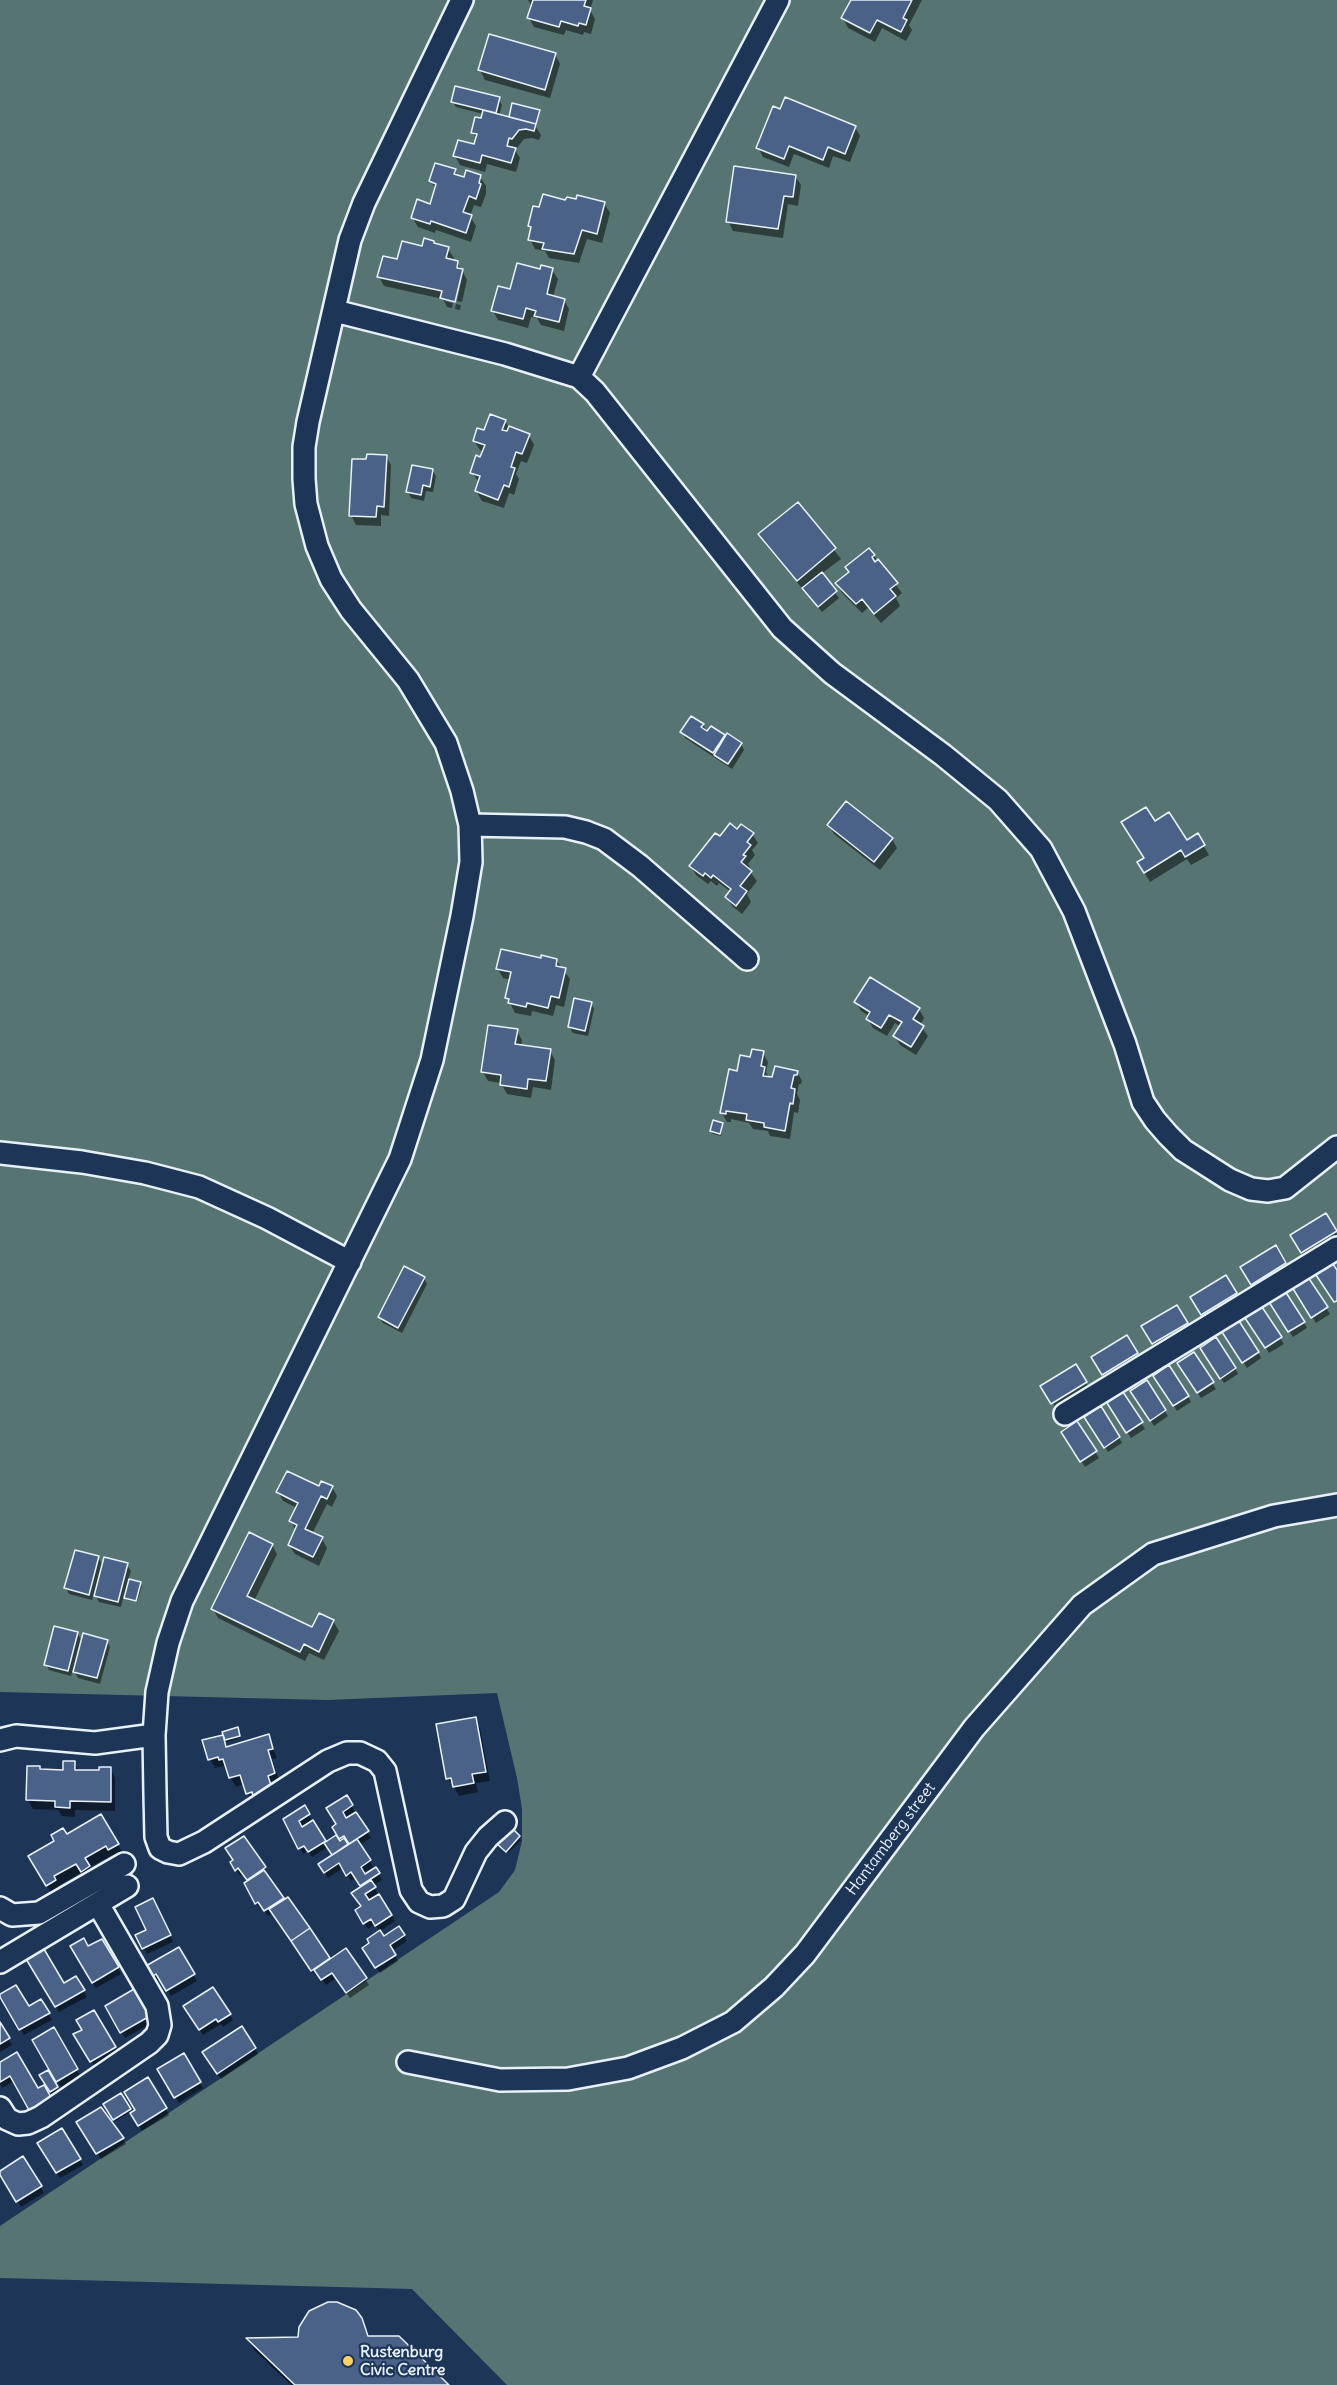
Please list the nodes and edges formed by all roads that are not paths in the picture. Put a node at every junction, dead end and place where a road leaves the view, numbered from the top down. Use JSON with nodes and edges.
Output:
{"nodes":[{"id":1,"x":462,"y":0,"type":"edge"},
{"id":2,"x":778,"y":0,"type":"edge"},
{"id":3,"x":335,"y":310,"type":"junction"},
{"id":4,"x":579,"y":377,"type":"junction"},
{"id":5,"x":470,"y":825,"type":"junction"},
{"id":6,"x":747,"y":959,"type":"dead end"},
{"id":7,"x":1337,"y":1147,"type":"edge"},
{"id":8,"x":0,"y":1153,"type":"edge"},
{"id":9,"x":1337,"y":1248,"type":"edge"},
{"id":10,"x":350,"y":1262,"type":"junction"},
{"id":11,"x":1065,"y":1414,"type":"dead end"},
{"id":12,"x":1337,"y":1504,"type":"edge"},
{"id":13,"x":154,"y":1735,"type":"junction"},
{"id":14,"x":0,"y":1740,"type":"edge"},
{"id":15,"x":505,"y":1822,"type":"dead end"},
{"id":16,"x":124,"y":1864,"type":"dead end"},
{"id":17,"x":127,"y":1886,"type":"dead end"},
{"id":18,"x":98,"y":1904,"type":"junction"},
{"id":19,"x":0,"y":1908,"type":"edge"},
{"id":20,"x":0,"y":1962,"type":"edge"},
{"id":21,"x":408,"y":2062,"type":"dead end"},
{"id":22,"x":0,"y":2108,"type":"edge"}],
"edges":[{"from":1,"to":3,"type":"street"},
{"from":2,"to":4,"type":"street"},
{"from":3,"to":4,"type":"street"},
{"from":3,"to":5,"type":"street"},
{"from":4,"to":7,"type":"street"},
{"from":5,"to":6,"type":"street"},
{"from":5,"to":10,"type":"street"},
{"from":8,"to":10,"type":"street"},
{"from":9,"to":11,"type":"street"},
{"from":10,"to":13,"type":"street"},
{"from":12,"to":21,"type":"street","name":"Hantamberg street"},
{"from":13,"to":14,"type":"street"},
{"from":13,"to":15,"type":"street"},
{"from":16,"to":19,"type":"street"},
{"from":17,"to":18,"type":"street"},
{"from":18,"to":20,"type":"street"},
{"from":18,"to":22,"type":"street"}]}
